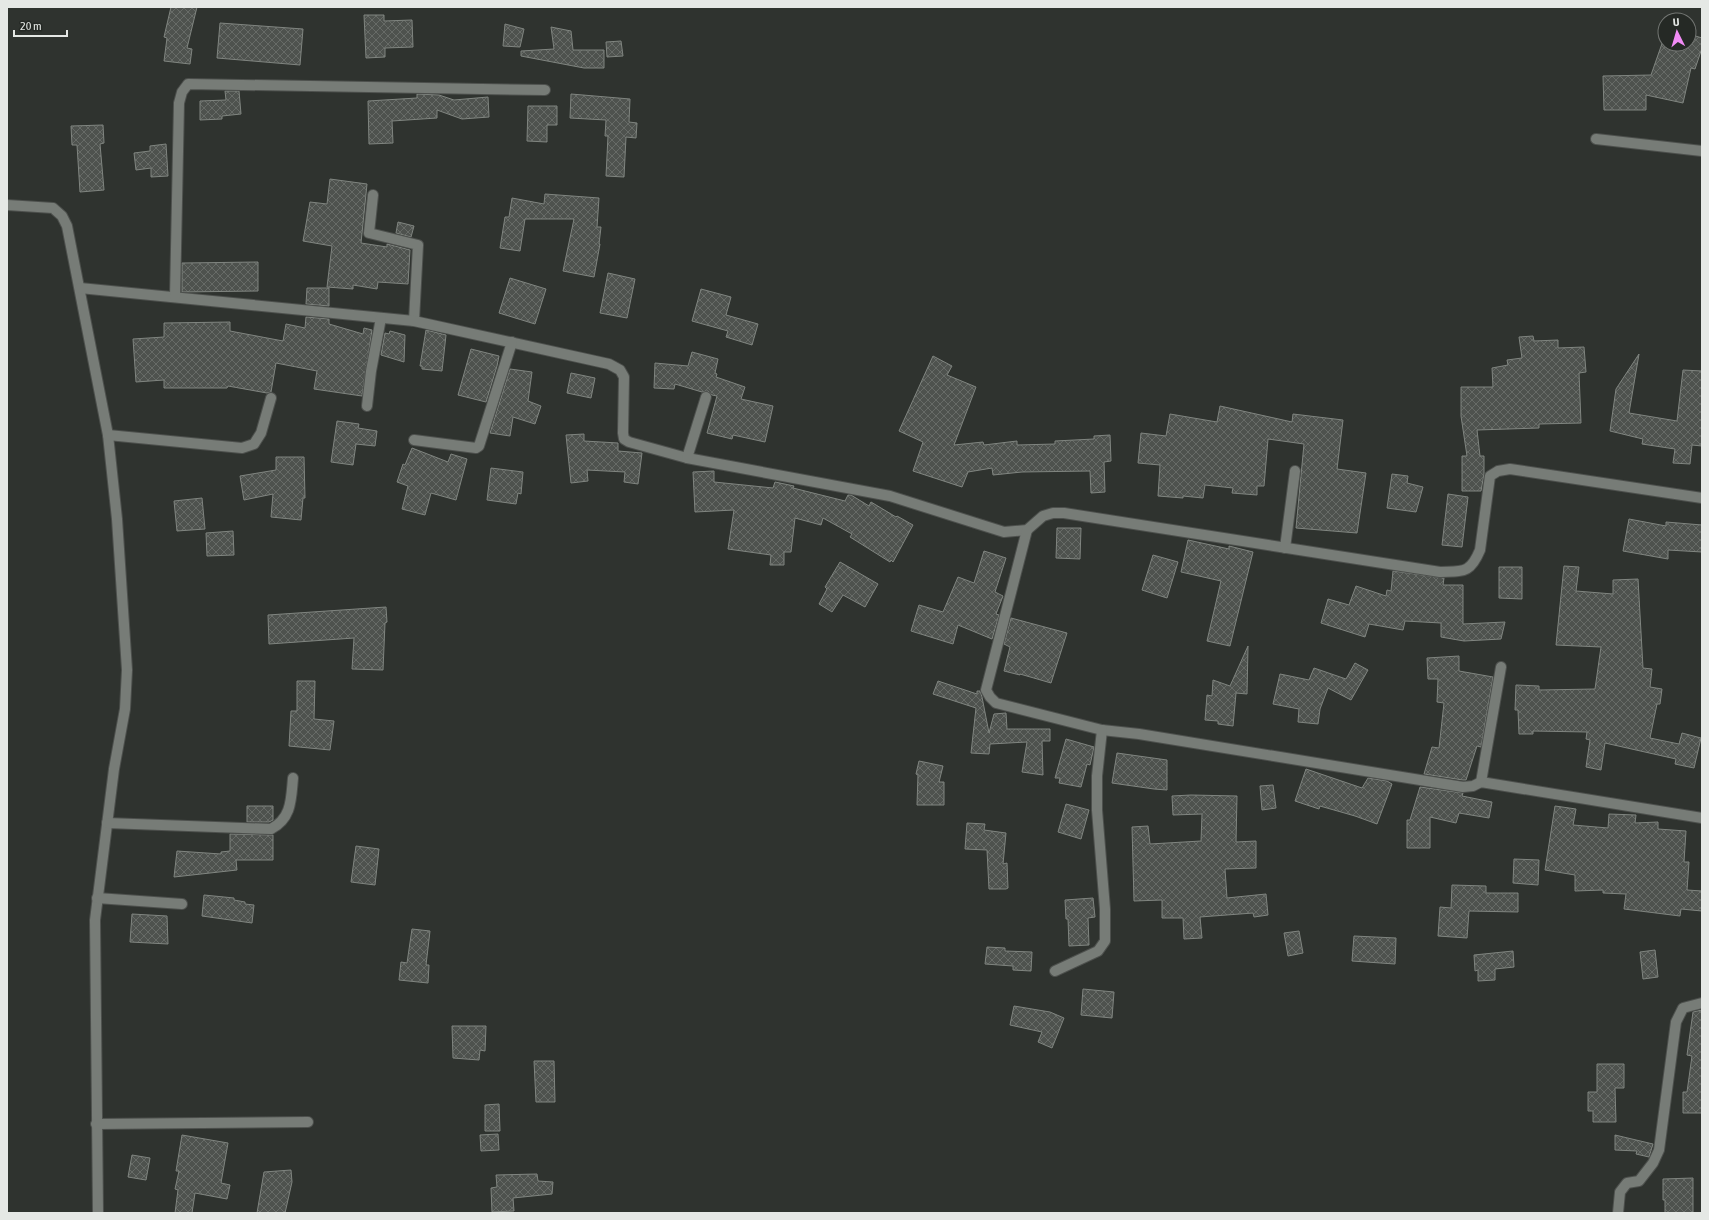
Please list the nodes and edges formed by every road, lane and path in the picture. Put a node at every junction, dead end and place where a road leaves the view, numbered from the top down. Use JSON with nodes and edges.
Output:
{"nodes":[{"id":1,"x":545,"y":90,"type":"dead end"},
{"id":2,"x":1596,"y":139,"type":"dead end"},
{"id":3,"x":1702,"y":151,"type":"edge"},
{"id":4,"x":373,"y":195,"type":"dead end"},
{"id":5,"x":7,"y":205,"type":"edge"},
{"id":6,"x":80,"y":288,"type":"junction"},
{"id":7,"x":175,"y":297,"type":"junction"},
{"id":8,"x":381,"y":318,"type":"junction"},
{"id":9,"x":414,"y":321,"type":"junction"},
{"id":10,"x":512,"y":342,"type":"junction"},
{"id":11,"x":706,"y":397,"type":"dead end"},
{"id":12,"x":271,"y":398,"type":"dead end"},
{"id":13,"x":367,"y":406,"type":"dead end"},
{"id":14,"x":108,"y":435,"type":"junction"},
{"id":15,"x":414,"y":440,"type":"dead end"},
{"id":16,"x":687,"y":458,"type":"junction"},
{"id":17,"x":1294,"y":471,"type":"dead end"},
{"id":18,"x":1702,"y":498,"type":"edge"},
{"id":19,"x":1027,"y":530,"type":"junction"},
{"id":20,"x":1285,"y":548,"type":"junction"},
{"id":21,"x":1501,"y":667,"type":"dead end"},
{"id":22,"x":1102,"y":730,"type":"junction"},
{"id":23,"x":293,"y":778,"type":"dead end"},
{"id":24,"x":1481,"y":782,"type":"junction"},
{"id":25,"x":1702,"y":818,"type":"edge"},
{"id":26,"x":107,"y":822,"type":"junction"},
{"id":27,"x":97,"y":898,"type":"junction"},
{"id":28,"x":182,"y":904,"type":"dead end"},
{"id":29,"x":1055,"y":971,"type":"dead end"},
{"id":30,"x":1702,"y":1003,"type":"edge"},
{"id":31,"x":308,"y":1122,"type":"dead end"},
{"id":32,"x":96,"y":1124,"type":"junction"},
{"id":33,"x":98,"y":1213,"type":"edge"},
{"id":34,"x":1618,"y":1213,"type":"edge"}],
"edges":[{"from":1,"to":7,"type":"street"},
{"from":2,"to":3,"type":"street"},
{"from":4,"to":9,"type":"street"},
{"from":5,"to":6,"type":"street"},
{"from":6,"to":7,"type":"street"},
{"from":6,"to":14,"type":"street"},
{"from":7,"to":8,"type":"street"},
{"from":8,"to":9,"type":"street"},
{"from":8,"to":13,"type":"street"},
{"from":9,"to":10,"type":"street"},
{"from":10,"to":15,"type":"street"},
{"from":10,"to":16,"type":"street"},
{"from":11,"to":16,"type":"street"},
{"from":12,"to":14,"type":"street"},
{"from":14,"to":26,"type":"street"},
{"from":16,"to":19,"type":"street"},
{"from":17,"to":20,"type":"street"},
{"from":18,"to":20,"type":"street"},
{"from":19,"to":20,"type":"street"},
{"from":19,"to":22,"type":"street"},
{"from":21,"to":24,"type":"street"},
{"from":22,"to":24,"type":"street"},
{"from":22,"to":29,"type":"street"},
{"from":23,"to":26,"type":"street"},
{"from":24,"to":25,"type":"street"},
{"from":26,"to":27,"type":"street"},
{"from":27,"to":28,"type":"street"},
{"from":27,"to":32,"type":"street"},
{"from":30,"to":34,"type":"street"},
{"from":31,"to":32,"type":"street"},
{"from":32,"to":33,"type":"street"}]}
